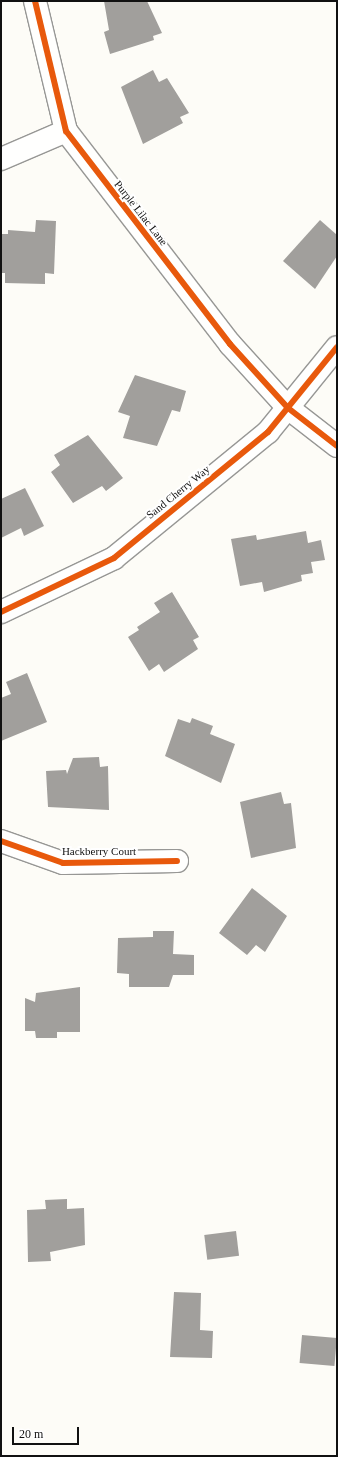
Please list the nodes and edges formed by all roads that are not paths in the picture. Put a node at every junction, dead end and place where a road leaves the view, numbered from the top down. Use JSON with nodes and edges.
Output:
{"nodes":[{"id":1,"x":35,"y":1,"type":"edge"},
{"id":2,"x":66,"y":131,"type":"junction"},
{"id":3,"x":1,"y":159,"type":"edge"},
{"id":4,"x":337,"y":347,"type":"edge"},
{"id":5,"x":288,"y":408,"type":"junction"},
{"id":6,"x":337,"y":446,"type":"edge"},
{"id":7,"x":1,"y":612,"type":"edge"},
{"id":8,"x":1,"y":841,"type":"edge"},
{"id":9,"x":177,"y":861,"type":"dead end"}],
"edges":[{"from":1,"to":2,"type":"street","name":"Purple Lilac Lane"},
{"from":2,"to":3,"type":"street"},
{"from":2,"to":5,"type":"street","name":"Purple Lilac Lane"},
{"from":4,"to":5,"type":"street","name":"Sand Cherry Way"},
{"from":5,"to":6,"type":"street","name":"Purple Lilac Lane"},
{"from":5,"to":7,"type":"street","name":"Sand Cherry Way"},
{"from":8,"to":9,"type":"street","name":"Hackberry Court"}]}
